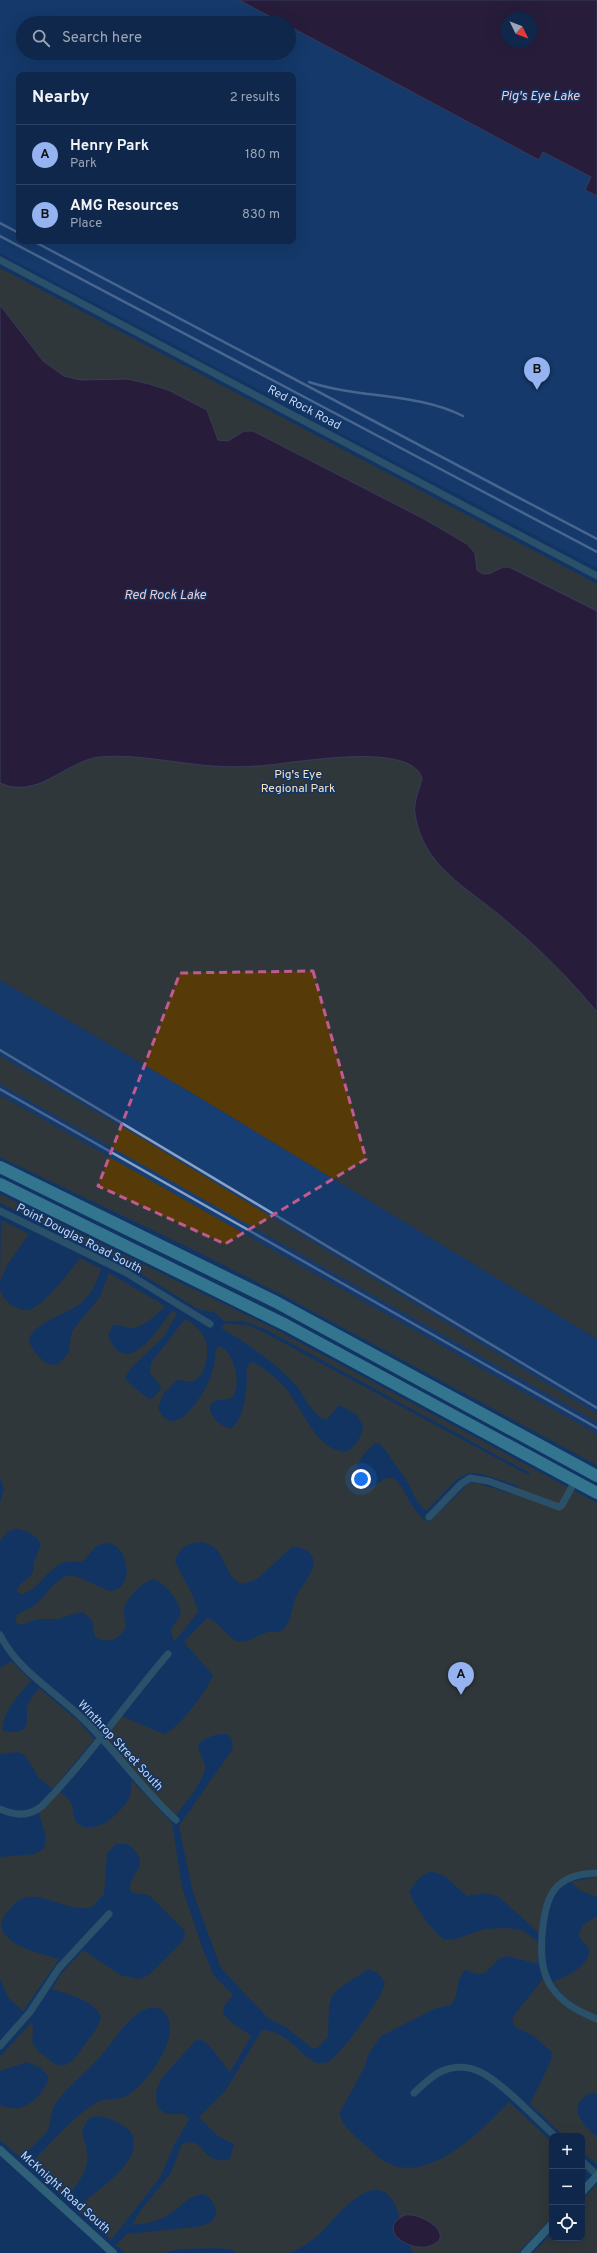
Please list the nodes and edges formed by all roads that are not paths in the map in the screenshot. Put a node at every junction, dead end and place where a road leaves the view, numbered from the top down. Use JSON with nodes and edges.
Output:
{"nodes":[{"id":1,"x":0,"y":260,"type":"edge"},
{"id":2,"x":597,"y":576,"type":"edge"},
{"id":3,"x":0,"y":1167,"type":"edge"},
{"id":4,"x":0,"y":1184,"type":"edge"},
{"id":5,"x":0,"y":1211,"type":"edge"},
{"id":6,"x":210,"y":1324,"type":"dead end"},
{"id":7,"x":597,"y":1476,"type":"edge"},
{"id":8,"x":574,"y":1481,"type":"junction"},
{"id":9,"x":597,"y":1493,"type":"edge"},
{"id":10,"x":429,"y":1518,"type":"dead end"},
{"id":11,"x":0,"y":1635,"type":"edge"},
{"id":12,"x":168,"y":1654,"type":"dead end"},
{"id":13,"x":100,"y":1739,"type":"junction"},
{"id":14,"x":0,"y":1809,"type":"edge"},
{"id":15,"x":176,"y":1820,"type":"dead end"},
{"id":16,"x":597,"y":1873,"type":"edge"},
{"id":17,"x":109,"y":1914,"type":"dead end"},
{"id":18,"x":597,"y":2019,"type":"edge"},
{"id":19,"x":0,"y":2046,"type":"edge"},
{"id":20,"x":414,"y":2093,"type":"dead end"},
{"id":21,"x":552,"y":2133,"type":"edge"},
{"id":22,"x":0,"y":2150,"type":"edge"},
{"id":23,"x":585,"y":2164,"type":"edge"},
{"id":24,"x":597,"y":2176,"type":"edge"},
{"id":25,"x":585,"y":2189,"type":"edge"},
{"id":26,"x":549,"y":2227,"type":"edge"},
{"id":27,"x":113,"y":2253,"type":"edge"},
{"id":28,"x":525,"y":2253,"type":"edge"}],
"edges":[{"from":1,"to":2,"type":"street","name":"Red Rock Road"},
{"from":3,"to":7,"type":"highway"},
{"from":4,"to":8,"type":"highway"},
{"from":5,"to":6,"type":"street","name":"Point Douglas Road South"},
{"from":8,"to":9,"type":"highway"},
{"from":8,"to":10,"type":"street"},
{"from":11,"to":13,"type":"street","name":"Winthrop Street South"},
{"from":12,"to":13,"type":"street"},
{"from":13,"to":14,"type":"street"},
{"from":13,"to":15,"type":"street","name":"Winthrop Street South"},
{"from":16,"to":18,"type":"street"},
{"from":17,"to":19,"type":"street"},
{"from":20,"to":21,"type":"street"},
{"from":22,"to":27,"type":"street","name":"McKnight Road South"},
{"from":23,"to":24,"type":"street"},
{"from":24,"to":25,"type":"street"},
{"from":26,"to":28,"type":"street"}]}
